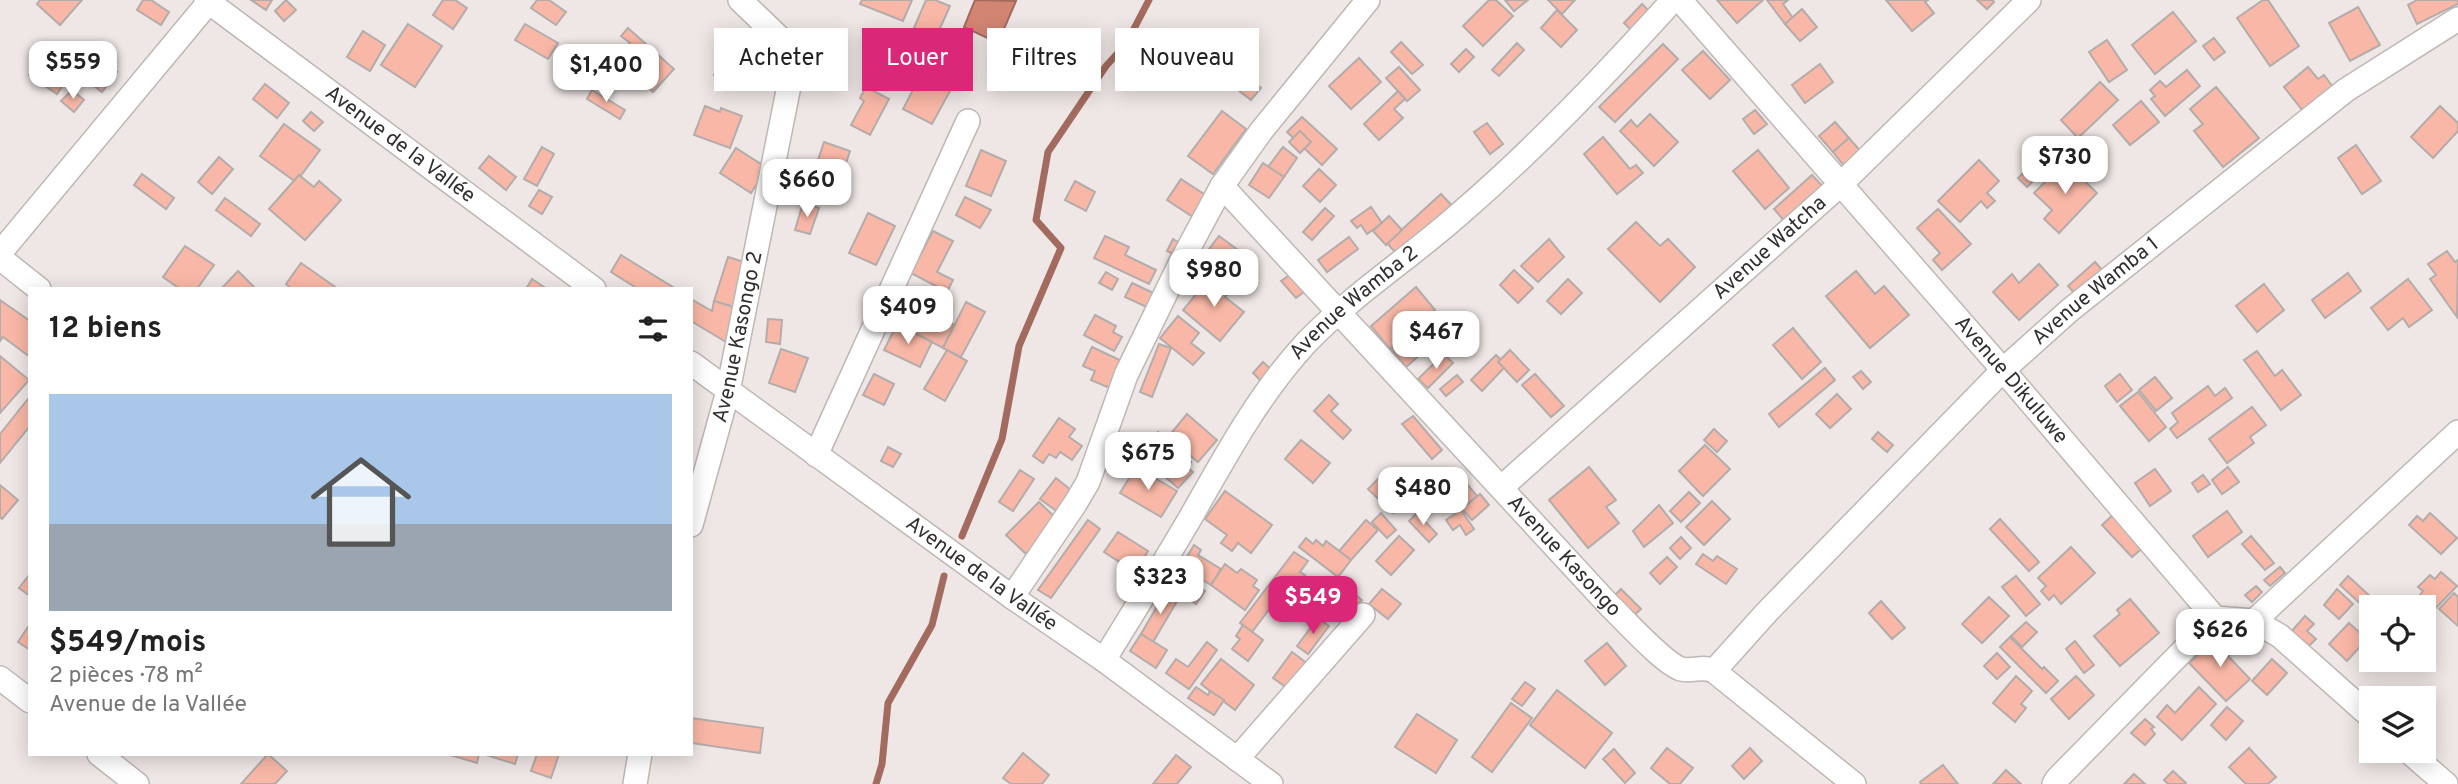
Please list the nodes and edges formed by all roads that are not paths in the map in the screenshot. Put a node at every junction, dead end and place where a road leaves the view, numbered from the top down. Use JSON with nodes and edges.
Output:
{"nodes":[{"id":1,"x":740,"y":0,"type":"edge"},
{"id":2,"x":1368,"y":0,"type":"edge"},
{"id":3,"x":1673,"y":0,"type":"edge"},
{"id":4,"x":1680,"y":0,"type":"edge"},
{"id":5,"x":2029,"y":0,"type":"edge"},
{"id":6,"x":208,"y":1,"type":"edge"},
{"id":7,"x":2458,"y":19,"type":"edge"},
{"id":8,"x":968,"y":121,"type":"dead end"},
{"id":9,"x":1841,"y":184,"type":"junction"},
{"id":10,"x":1222,"y":186,"type":"junction"},
{"id":11,"x":0,"y":256,"type":"edge"},
{"id":12,"x":37,"y":287,"type":"edge"},
{"id":13,"x":591,"y":287,"type":"edge"},
{"id":14,"x":1340,"y":313,"type":"junction"},
{"id":15,"x":693,"y":365,"type":"edge"},
{"id":16,"x":2003,"y":370,"type":"junction"},
{"id":17,"x":728,"y":391,"type":"junction"},
{"id":18,"x":2458,"y":432,"type":"edge"},
{"id":19,"x":816,"y":455,"type":"junction"},
{"id":20,"x":1502,"y":487,"type":"junction"},
{"id":21,"x":693,"y":518,"type":"edge"},
{"id":22,"x":1012,"y":597,"type":"junction"},
{"id":23,"x":1363,"y":615,"type":"dead end"},
{"id":24,"x":2215,"y":618,"type":"junction"},
{"id":25,"x":2254,"y":621,"type":"junction"},
{"id":26,"x":1104,"y":660,"type":"junction"},
{"id":27,"x":1714,"y":671,"type":"junction"},
{"id":28,"x":0,"y":678,"type":"edge"},
{"id":29,"x":28,"y":699,"type":"edge"},
{"id":30,"x":2359,"y":706,"type":"edge"},
{"id":31,"x":102,"y":756,"type":"edge"},
{"id":32,"x":640,"y":756,"type":"edge"},
{"id":33,"x":1237,"y":759,"type":"junction"},
{"id":34,"x":2421,"y":763,"type":"edge"},
{"id":35,"x":137,"y":784,"type":"edge"},
{"id":36,"x":635,"y":784,"type":"edge"},
{"id":37,"x":1271,"y":784,"type":"edge"},
{"id":38,"x":1854,"y":784,"type":"edge"},
{"id":39,"x":2054,"y":784,"type":"edge"},
{"id":40,"x":2445,"y":784,"type":"edge"}],
"edges":[{"from":1,"to":17,"type":"street","name":"Avenue Kasongo 2"},
{"from":2,"to":10,"type":"street"},
{"from":3,"to":14,"type":"street","name":"Avenue Wamba 2"},
{"from":4,"to":9,"type":"street","name":"Avenue Dikuluwe"},
{"from":5,"to":9,"type":"street","name":"Avenue Watcha"},
{"from":6,"to":11,"type":"street"},
{"from":6,"to":13,"type":"street","name":"Avenue de la Vallée"},
{"from":7,"to":16,"type":"street","name":"Avenue Wamba 1"},
{"from":8,"to":19,"type":"street"},
{"from":9,"to":16,"type":"street","name":"Avenue Dikuluwe"},
{"from":9,"to":20,"type":"street","name":"Avenue Watcha"},
{"from":10,"to":14,"type":"street","name":"Avenue Kasongo"},
{"from":10,"to":22,"type":"street"},
{"from":11,"to":12,"type":"street"},
{"from":14,"to":20,"type":"street","name":"Avenue Kasongo"},
{"from":14,"to":26,"type":"street","name":"Avenue Wamba 2"},
{"from":15,"to":17,"type":"street","name":"Avenue de la Vallée"},
{"from":16,"to":24,"type":"street","name":"Avenue Dikuluwe"},
{"from":16,"to":27,"type":"street","name":"Avenue Wamba 1"},
{"from":17,"to":19,"type":"street","name":"Avenue de la Vallée"},
{"from":17,"to":21,"type":"street","name":"Avenue Kasongo 2"},
{"from":18,"to":25,"type":"street"},
{"from":19,"to":22,"type":"street","name":"Avenue de la Vallée"},
{"from":20,"to":27,"type":"street","name":"Avenue Kasongo"},
{"from":22,"to":26,"type":"street","name":"Avenue de la Vallée"},
{"from":23,"to":33,"type":"street"},
{"from":24,"to":25,"type":"street"},
{"from":24,"to":39,"type":"street"},
{"from":25,"to":30,"type":"street"},
{"from":26,"to":33,"type":"street","name":"Avenue de la Vallée"},
{"from":27,"to":38,"type":"street"},
{"from":28,"to":29,"type":"street"},
{"from":31,"to":35,"type":"street"},
{"from":32,"to":36,"type":"street"},
{"from":33,"to":37,"type":"street","name":"Avenue de la Vallée"},
{"from":34,"to":40,"type":"street"}]}
